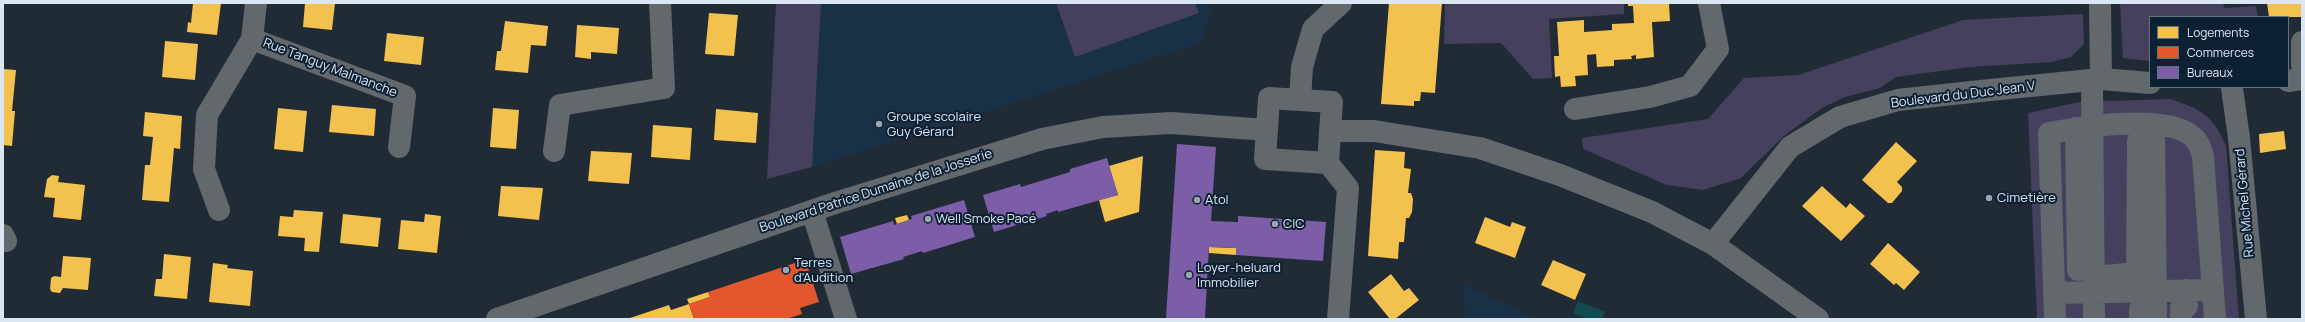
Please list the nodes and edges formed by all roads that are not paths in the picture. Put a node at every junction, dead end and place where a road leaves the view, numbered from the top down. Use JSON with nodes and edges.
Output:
{"nodes":[{"id":1,"x":256,"y":3,"type":"edge"},
{"id":2,"x":660,"y":3,"type":"edge"},
{"id":3,"x":1341,"y":3,"type":"edge"},
{"id":4,"x":1709,"y":3,"type":"edge"},
{"id":5,"x":2100,"y":3,"type":"edge"},
{"id":6,"x":252,"y":39,"type":"junction"},
{"id":7,"x":2302,"y":42,"type":"edge"},
{"id":8,"x":2302,"y":65,"type":"edge"},
{"id":9,"x":2302,"y":79,"type":"edge"},
{"id":10,"x":2096,"y":80,"type":"junction"},
{"id":11,"x":2289,"y":81,"type":"edge"},
{"id":12,"x":2149,"y":83,"type":"edge"},
{"id":13,"x":2229,"y":88,"type":"edge"},
{"id":14,"x":1300,"y":100,"type":"junction"},
{"id":15,"x":1575,"y":109,"type":"dead end"},
{"id":16,"x":2154,"y":124,"type":"junction"},
{"id":17,"x":2084,"y":127,"type":"junction"},
{"id":18,"x":1266,"y":130,"type":"junction"},
{"id":19,"x":1330,"y":131,"type":"junction"},
{"id":20,"x":2138,"y":141,"type":"dead end"},
{"id":21,"x":399,"y":147,"type":"dead end"},
{"id":22,"x":554,"y":151,"type":"dead end"},
{"id":23,"x":1328,"y":163,"type":"junction"},
{"id":24,"x":219,"y":210,"type":"dead end"},
{"id":25,"x":812,"y":211,"type":"junction"},
{"id":26,"x":1713,"y":244,"type":"junction"},
{"id":27,"x":2078,"y":270,"type":"dead end"},
{"id":28,"x":2186,"y":290,"type":"junction"},
{"id":29,"x":2213,"y":290,"type":"junction"},
{"id":30,"x":2054,"y":292,"type":"junction"},
{"id":31,"x":2099,"y":292,"type":"junction"},
{"id":32,"x":2152,"y":309,"type":"edge"},
{"id":33,"x":2084,"y":317,"type":"edge"},
{"id":34,"x":497,"y":319,"type":"edge"},
{"id":35,"x":846,"y":319,"type":"edge"},
{"id":36,"x":1338,"y":319,"type":"edge"},
{"id":37,"x":1818,"y":319,"type":"edge"},
{"id":38,"x":2055,"y":319,"type":"edge"},
{"id":39,"x":2181,"y":319,"type":"edge"},
{"id":40,"x":2215,"y":319,"type":"edge"},
{"id":41,"x":2256,"y":319,"type":"edge"}],
"edges":[{"from":1,"to":6,"type":"street"},
{"from":2,"to":22,"type":"street"},
{"from":3,"to":14,"type":"street"},
{"from":4,"to":15,"type":"street"},
{"from":5,"to":10,"type":"street"},
{"from":6,"to":21,"type":"street","name":"Rue Tanguy Malmanche"},
{"from":6,"to":24,"type":"street"},
{"from":7,"to":8,"type":"street"},
{"from":9,"to":11,"type":"street"},
{"from":10,"to":12,"type":"street","name":"Boulevard du Duc Jean V"},
{"from":10,"to":17,"type":"street"},
{"from":10,"to":26,"type":"street","name":"Boulevard du Duc Jean V"},
{"from":13,"to":41,"type":"street","name":"Rue Michel Gérard"},
{"from":14,"to":18,"type":"street"},
{"from":14,"to":19,"type":"street"},
{"from":16,"to":17,"type":"street"},
{"from":16,"to":29,"type":"street"},
{"from":16,"to":32,"type":"street"},
{"from":17,"to":27,"type":"street"},
{"from":17,"to":30,"type":"street"},
{"from":17,"to":31,"type":"street"},
{"from":18,"to":23,"type":"street"},
{"from":18,"to":25,"type":"street","name":"Boulevard Patrice Dumaine de la Josserie"},
{"from":19,"to":23,"type":"street"},
{"from":19,"to":26,"type":"street"},
{"from":20,"to":31,"type":"street"},
{"from":23,"to":36,"type":"street"},
{"from":25,"to":34,"type":"street","name":"Boulevard Patrice Dumaine de la Josserie"},
{"from":25,"to":35,"type":"street"},
{"from":26,"to":37,"type":"street"},
{"from":28,"to":29,"type":"street"},
{"from":28,"to":32,"type":"street"},
{"from":28,"to":39,"type":"street"},
{"from":29,"to":40,"type":"street"},
{"from":30,"to":31,"type":"street"},
{"from":30,"to":38,"type":"street"},
{"from":31,"to":32,"type":"street"},
{"from":31,"to":33,"type":"street"}]}
